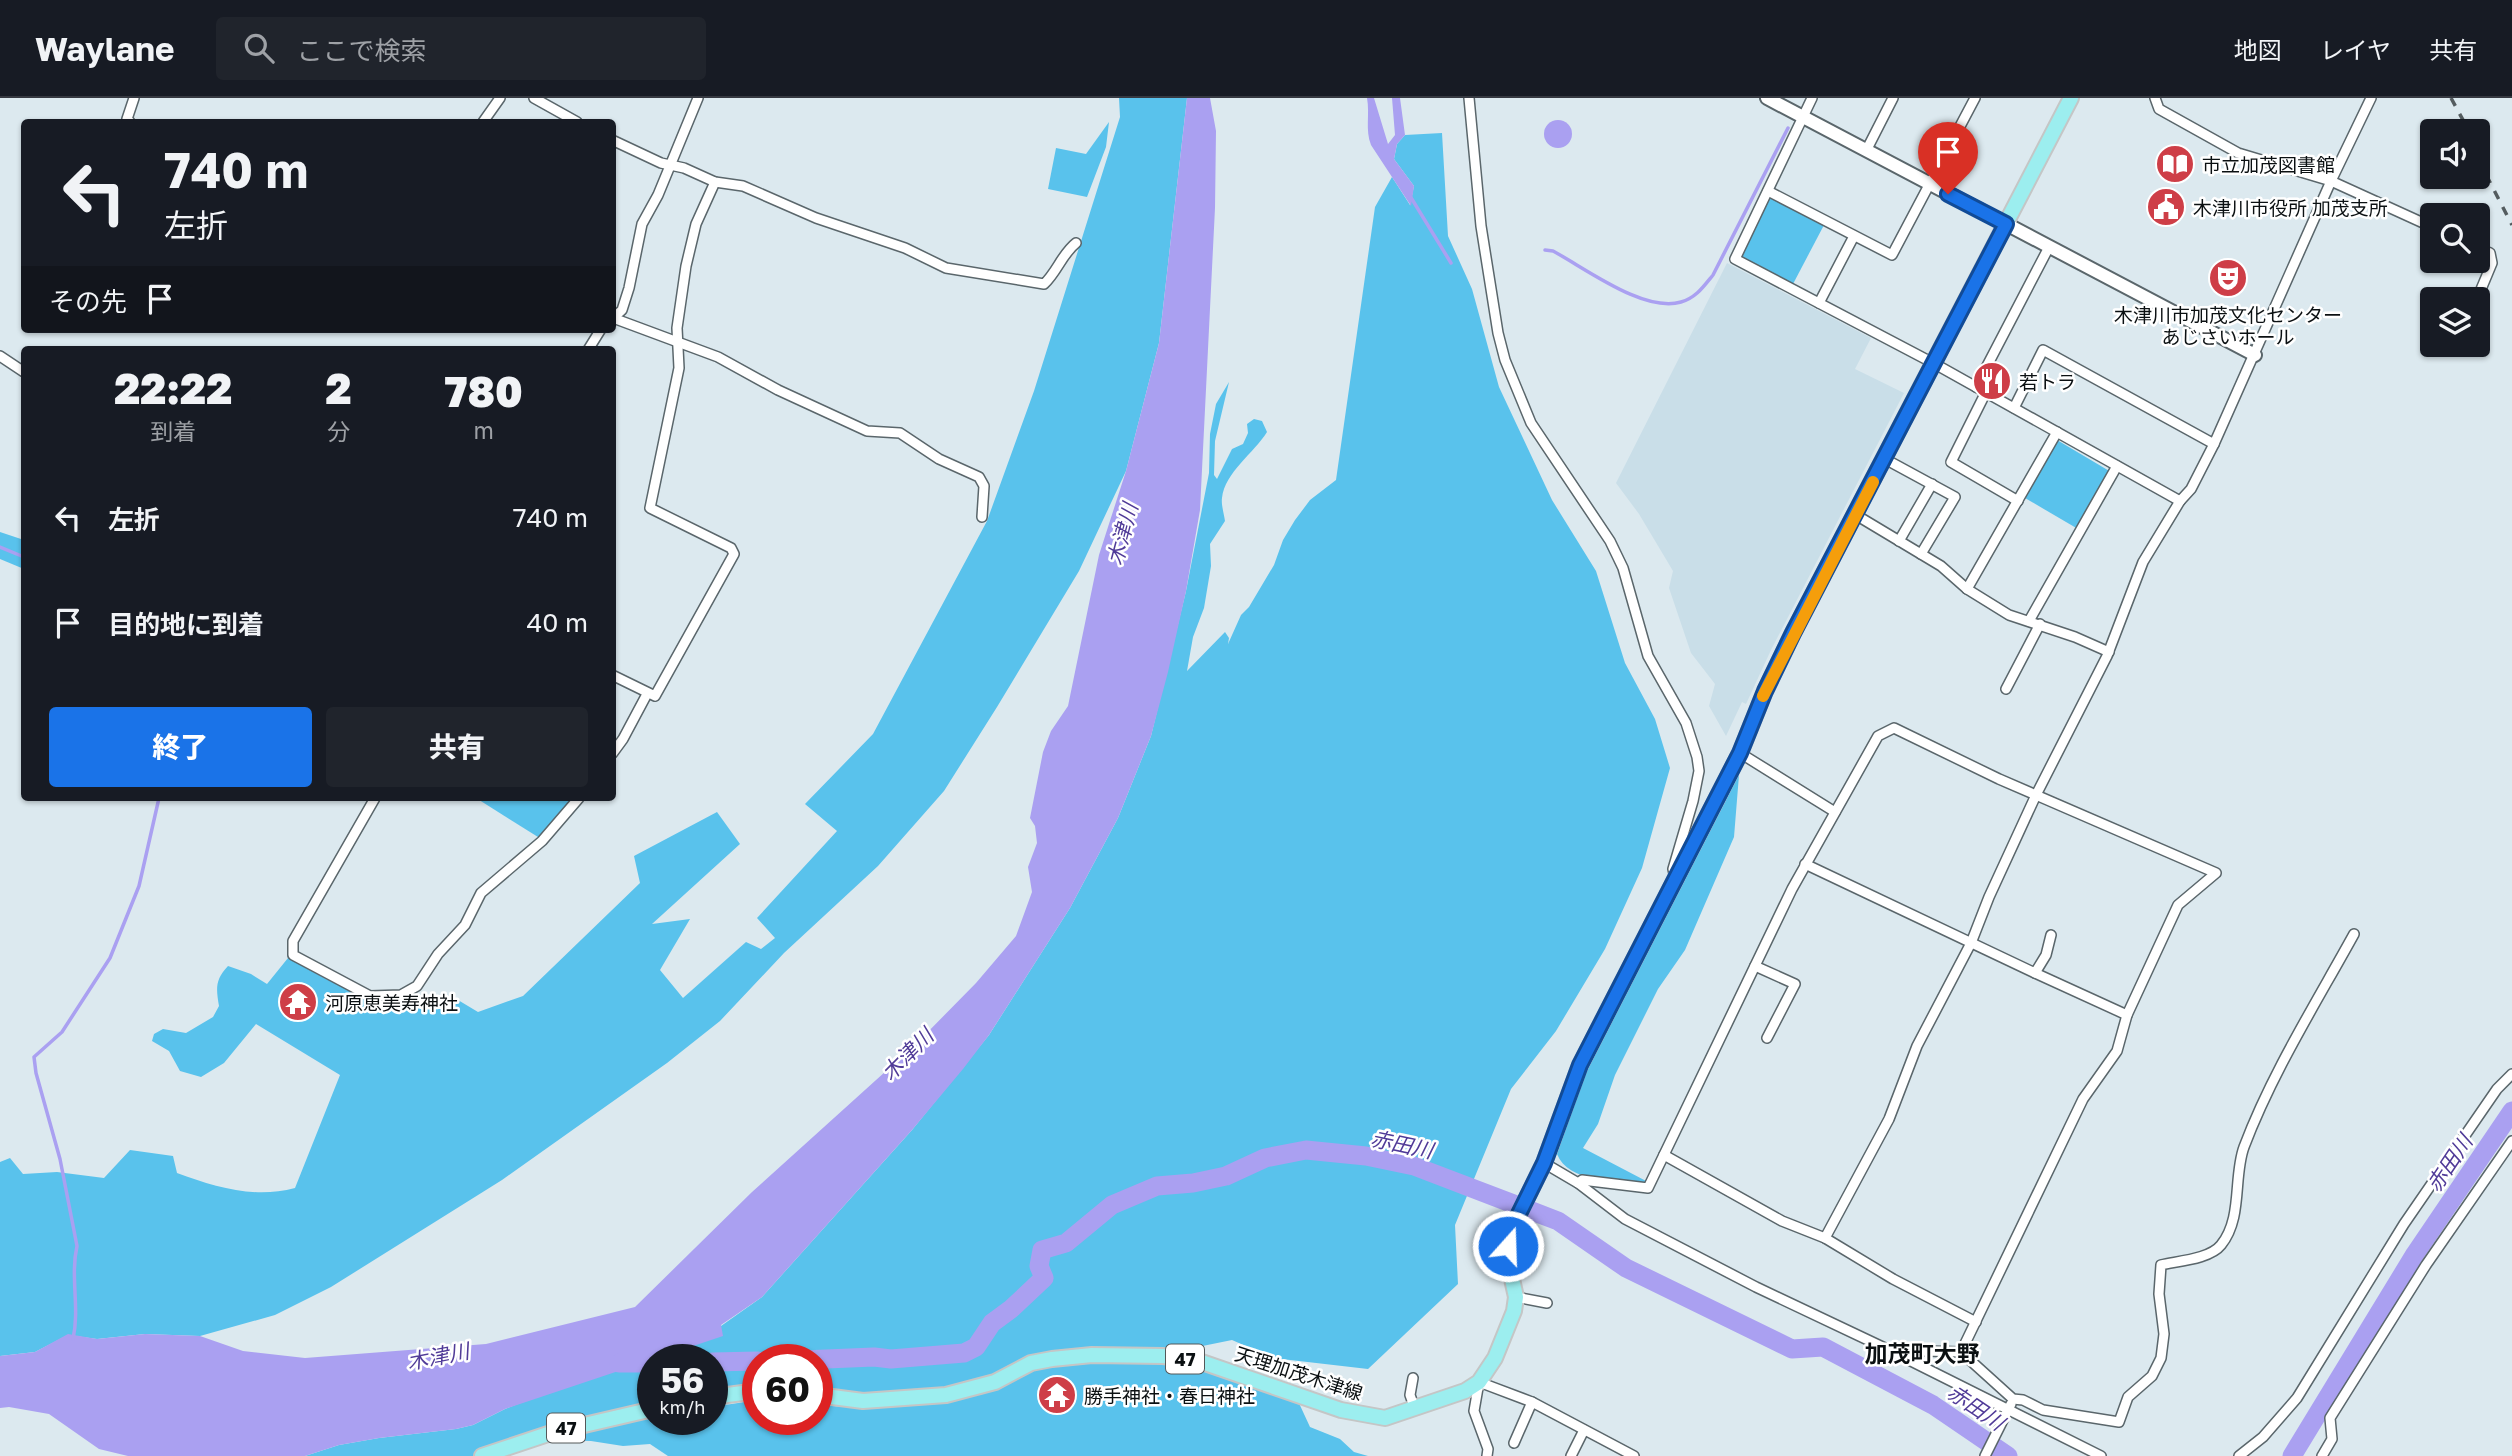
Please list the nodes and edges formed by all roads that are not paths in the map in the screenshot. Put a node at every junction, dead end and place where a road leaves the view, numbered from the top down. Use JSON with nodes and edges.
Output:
{"nodes":[{"id":1,"x":134,"y":98,"type":"edge"},
{"id":2,"x":500,"y":98,"type":"edge"},
{"id":3,"x":534,"y":98,"type":"edge"},
{"id":4,"x":698,"y":98,"type":"edge"},
{"id":5,"x":1469,"y":98,"type":"edge"},
{"id":6,"x":1766,"y":98,"type":"edge"},
{"id":7,"x":1812,"y":98,"type":"edge"},
{"id":8,"x":1893,"y":98,"type":"edge"},
{"id":9,"x":1975,"y":98,"type":"edge"},
{"id":10,"x":2071,"y":98,"type":"edge"},
{"id":11,"x":2155,"y":98,"type":"edge"},
{"id":12,"x":2371,"y":98,"type":"edge"},
{"id":13,"x":1804,"y":118,"type":"junction"},
{"id":14,"x":127,"y":119,"type":"edge"},
{"id":15,"x":485,"y":119,"type":"edge"},
{"id":16,"x":572,"y":119,"type":"edge"},
{"id":17,"x":616,"y":141,"type":"edge"},
{"id":18,"x":1866,"y":150,"type":"junction"},
{"id":19,"x":669,"y":165,"type":"junction"},
{"id":20,"x":2331,"y":181,"type":"junction"},
{"id":21,"x":715,"y":182,"type":"junction"},
{"id":22,"x":1929,"y":184,"type":"junction"},
{"id":23,"x":1768,"y":191,"type":"junction"},
{"id":24,"x":2420,"y":222,"type":"edge"},
{"id":25,"x":2006,"y":224,"type":"junction"},
{"id":26,"x":1854,"y":236,"type":"junction"},
{"id":27,"x":1076,"y":243,"type":"dead end"},
{"id":28,"x":2049,"y":247,"type":"junction"},
{"id":29,"x":1819,"y":303,"type":"junction"},
{"id":30,"x":616,"y":315,"type":"edge"},
{"id":31,"x":616,"y":319,"type":"edge"},
{"id":32,"x":677,"y":340,"type":"junction"},
{"id":33,"x":2255,"y":355,"type":"junction"},
{"id":34,"x":0,"y":356,"type":"edge"},
{"id":35,"x":1935,"y":364,"type":"junction"},
{"id":36,"x":21,"y":370,"type":"edge"},
{"id":37,"x":1976,"y":387,"type":"junction"},
{"id":38,"x":1986,"y":392,"type":"junction"},
{"id":39,"x":2014,"y":408,"type":"junction"},
{"id":40,"x":2057,"y":432,"type":"junction"},
{"id":41,"x":2214,"y":444,"type":"junction"},
{"id":42,"x":1885,"y":459,"type":"junction"},
{"id":43,"x":2118,"y":466,"type":"junction"},
{"id":44,"x":1932,"y":484,"type":"junction"},
{"id":45,"x":2018,"y":501,"type":"junction"},
{"id":46,"x":2180,"y":501,"type":"junction"},
{"id":47,"x":1856,"y":515,"type":"junction"},
{"id":48,"x":982,"y":517,"type":"dead end"},
{"id":49,"x":1899,"y":541,"type":"junction"},
{"id":50,"x":1921,"y":554,"type":"junction"},
{"id":51,"x":1967,"y":589,"type":"junction"},
{"id":52,"x":2029,"y":621,"type":"junction"},
{"id":53,"x":2040,"y":624,"type":"junction"},
{"id":54,"x":2109,"y":652,"type":"junction"},
{"id":55,"x":616,"y":677,"type":"edge"},
{"id":56,"x":2006,"y":689,"type":"dead end"},
{"id":57,"x":648,"y":694,"type":"junction"},
{"id":58,"x":616,"y":749,"type":"edge"},
{"id":59,"x":1740,"y":753,"type":"junction"},
{"id":60,"x":2035,"y":795,"type":"junction"},
{"id":61,"x":373,"y":801,"type":"edge"},
{"id":62,"x":576,"y":801,"type":"edge"},
{"id":63,"x":1835,"y":811,"type":"junction"},
{"id":64,"x":1805,"y":864,"type":"junction"},
{"id":65,"x":1675,"y":878,"type":"junction"},
{"id":66,"x":2354,"y":934,"type":"dead end"},
{"id":67,"x":2051,"y":935,"type":"dead end"},
{"id":68,"x":1971,"y":943,"type":"junction"},
{"id":69,"x":1755,"y":966,"type":"junction"},
{"id":70,"x":2035,"y":973,"type":"junction"},
{"id":71,"x":2127,"y":1015,"type":"junction"},
{"id":72,"x":1768,"y":1038,"type":"dead end"},
{"id":73,"x":2512,"y":1074,"type":"edge"},
{"id":74,"x":2512,"y":1141,"type":"edge"},
{"id":75,"x":1664,"y":1155,"type":"junction"},
{"id":76,"x":1544,"y":1163,"type":"junction"},
{"id":77,"x":1578,"y":1183,"type":"junction"},
{"id":78,"x":1825,"y":1238,"type":"junction"},
{"id":79,"x":1516,"y":1297,"type":"junction"},
{"id":80,"x":1547,"y":1303,"type":"dead end"},
{"id":81,"x":1976,"y":1321,"type":"junction"},
{"id":82,"x":1889,"y":1350,"type":"junction"},
{"id":83,"x":1961,"y":1352,"type":"junction"},
{"id":84,"x":1413,"y":1378,"type":"dead end"},
{"id":85,"x":1479,"y":1382,"type":"junction"},
{"id":86,"x":833,"y":1397,"type":"edge"},
{"id":87,"x":2013,"y":1399,"type":"junction"},
{"id":88,"x":1532,"y":1402,"type":"junction"},
{"id":89,"x":1415,"y":1409,"type":"junction"},
{"id":90,"x":2009,"y":1410,"type":"junction"},
{"id":91,"x":637,"y":1413,"type":"edge"},
{"id":92,"x":1584,"y":1430,"type":"junction"},
{"id":93,"x":1514,"y":1443,"type":"dead end"},
{"id":94,"x":482,"y":1456,"type":"edge"},
{"id":95,"x":1487,"y":1456,"type":"edge"},
{"id":96,"x":1571,"y":1456,"type":"edge"},
{"id":97,"x":1634,"y":1456,"type":"edge"},
{"id":98,"x":1985,"y":1456,"type":"edge"},
{"id":99,"x":2101,"y":1456,"type":"edge"},
{"id":100,"x":2239,"y":1456,"type":"edge"},
{"id":101,"x":2322,"y":1456,"type":"edge"}],
"edges":[{"from":1,"to":14,"type":"street"},
{"from":2,"to":15,"type":"street"},
{"from":3,"to":16,"type":"street"},
{"from":4,"to":19,"type":"street"},
{"from":5,"to":65,"type":"street"},
{"from":6,"to":13,"type":"street"},
{"from":7,"to":13,"type":"street"},
{"from":8,"to":18,"type":"street"},
{"from":9,"to":22,"type":"street"},
{"from":10,"to":25,"type":"main road"},
{"from":11,"to":20,"type":"street"},
{"from":12,"to":20,"type":"street"},
{"from":13,"to":18,"type":"street"},
{"from":13,"to":23,"type":"street"},
{"from":17,"to":19,"type":"street"},
{"from":18,"to":22,"type":"street"},
{"from":19,"to":21,"type":"street"},
{"from":19,"to":30,"type":"street"},
{"from":20,"to":24,"type":"street"},
{"from":20,"to":33,"type":"street"},
{"from":21,"to":27,"type":"street"},
{"from":21,"to":32,"type":"street"},
{"from":22,"to":25,"type":"street"},
{"from":22,"to":26,"type":"street"},
{"from":23,"to":26,"type":"street"},
{"from":23,"to":29,"type":"street"},
{"from":25,"to":28,"type":"street"},
{"from":25,"to":35,"type":"main road"},
{"from":26,"to":29,"type":"street"},
{"from":28,"to":33,"type":"street"},
{"from":28,"to":37,"type":"street"},
{"from":29,"to":35,"type":"street"},
{"from":31,"to":32,"type":"street"},
{"from":32,"to":48,"type":"street"},
{"from":32,"to":57,"type":"street"},
{"from":33,"to":41,"type":"street"},
{"from":34,"to":36,"type":"street"},
{"from":35,"to":37,"type":"street"},
{"from":35,"to":42,"type":"main road"},
{"from":37,"to":38,"type":"street"},
{"from":38,"to":39,"type":"street"},
{"from":38,"to":45,"type":"street"},
{"from":39,"to":40,"type":"street"},
{"from":39,"to":41,"type":"street"},
{"from":40,"to":43,"type":"street"},
{"from":40,"to":45,"type":"street"},
{"from":41,"to":46,"type":"street"},
{"from":42,"to":44,"type":"street"},
{"from":42,"to":47,"type":"main road"},
{"from":43,"to":46,"type":"street"},
{"from":43,"to":52,"type":"street"},
{"from":44,"to":49,"type":"street"},
{"from":44,"to":50,"type":"street"},
{"from":45,"to":51,"type":"street"},
{"from":46,"to":54,"type":"street"},
{"from":47,"to":49,"type":"street"},
{"from":47,"to":59,"type":"main road"},
{"from":49,"to":50,"type":"street"},
{"from":50,"to":51,"type":"street"},
{"from":51,"to":52,"type":"street"},
{"from":52,"to":53,"type":"street"},
{"from":53,"to":54,"type":"street"},
{"from":53,"to":56,"type":"street"},
{"from":54,"to":60,"type":"street"},
{"from":55,"to":57,"type":"street"},
{"from":57,"to":58,"type":"street"},
{"from":59,"to":63,"type":"street"},
{"from":59,"to":65,"type":"main road"},
{"from":60,"to":63,"type":"street"},
{"from":60,"to":68,"type":"street"},
{"from":60,"to":71,"type":"street"},
{"from":61,"to":62,"type":"street"},
{"from":63,"to":64,"type":"street"},
{"from":64,"to":68,"type":"street"},
{"from":64,"to":69,"type":"street"},
{"from":65,"to":76,"type":"main road"},
{"from":66,"to":87,"type":"street"},
{"from":67,"to":70,"type":"street"},
{"from":68,"to":70,"type":"street"},
{"from":68,"to":78,"type":"street"},
{"from":69,"to":72,"type":"street"},
{"from":69,"to":75,"type":"street"},
{"from":70,"to":71,"type":"street"},
{"from":71,"to":81,"type":"street"},
{"from":73,"to":100,"type":"street"},
{"from":74,"to":101,"type":"street"},
{"from":75,"to":77,"type":"street"},
{"from":75,"to":78,"type":"street"},
{"from":76,"to":77,"type":"street"},
{"from":76,"to":79,"type":"main road"},
{"from":77,"to":82,"type":"street"},
{"from":78,"to":81,"type":"street"},
{"from":79,"to":80,"type":"street"},
{"from":79,"to":85,"type":"main road"},
{"from":81,"to":83,"type":"street"},
{"from":82,"to":83,"type":"street"},
{"from":82,"to":90,"type":"street"},
{"from":83,"to":87,"type":"street"},
{"from":84,"to":89,"type":"street"},
{"from":85,"to":88,"type":"street"},
{"from":85,"to":89,"type":"main road","name":"天理加茂木津線","number":"47"},
{"from":85,"to":95,"type":"street"},
{"from":86,"to":89,"type":"main road","name":"天理加茂木津線","number":"47"},
{"from":87,"to":90,"type":"street"},
{"from":88,"to":92,"type":"street"},
{"from":88,"to":93,"type":"street"},
{"from":90,"to":98,"type":"street"},
{"from":90,"to":99,"type":"street"},
{"from":91,"to":94,"type":"main road","number":"47"},
{"from":92,"to":96,"type":"street"},
{"from":92,"to":97,"type":"street"}]}
